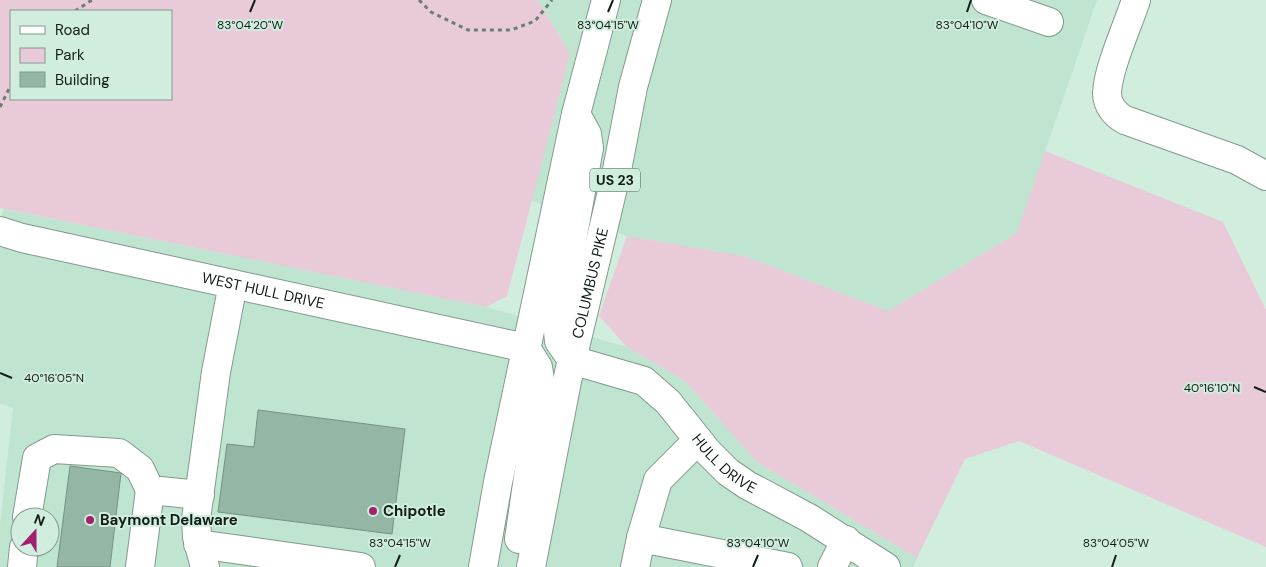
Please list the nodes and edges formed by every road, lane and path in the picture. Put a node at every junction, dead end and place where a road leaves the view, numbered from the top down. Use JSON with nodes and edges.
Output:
{"nodes":[{"id":1,"x":92,"y":0,"type":"edge"},
{"id":2,"x":419,"y":0,"type":"edge"},
{"id":3,"x":552,"y":0,"type":"edge"},
{"id":4,"x":606,"y":0,"type":"edge"},
{"id":5,"x":657,"y":0,"type":"edge"},
{"id":6,"x":986,"y":0,"type":"edge"},
{"id":7,"x":1136,"y":0,"type":"edge"},
{"id":8,"x":77,"y":10,"type":"edge"},
{"id":9,"x":1049,"y":22,"type":"dead end"},
{"id":10,"x":10,"y":87,"type":"edge"},
{"id":11,"x":0,"y":107,"type":"edge"},
{"id":12,"x":576,"y":114,"type":"junction"},
{"id":13,"x":1266,"y":176,"type":"edge"},
{"id":14,"x":0,"y":231,"type":"edge"},
{"id":15,"x":233,"y":284,"type":"junction"},
{"id":16,"x":526,"y":348,"type":"junction"},
{"id":17,"x":572,"y":360,"type":"junction"},
{"id":18,"x":698,"y":440,"type":"junction"},
{"id":19,"x":150,"y":490,"type":"junction"},
{"id":20,"x":200,"y":495,"type":"junction"},
{"id":21,"x":29,"y":507,"type":"edge"},
{"id":22,"x":640,"y":538,"type":"junction"},
{"id":23,"x":846,"y":540,"type":"junction"},
{"id":24,"x":202,"y":555,"type":"edge"},
{"id":25,"x":271,"y":561,"type":"edge"},
{"id":26,"x":140,"y":567,"type":"edge"},
{"id":27,"x":361,"y":567,"type":"edge"},
{"id":28,"x":483,"y":567,"type":"edge"},
{"id":29,"x":514,"y":567,"type":"edge"},
{"id":30,"x":531,"y":567,"type":"edge"},
{"id":31,"x":635,"y":567,"type":"edge"},
{"id":32,"x":788,"y":567,"type":"edge"},
{"id":33,"x":832,"y":567,"type":"edge"},
{"id":34,"x":886,"y":567,"type":"edge"}],
"edges":[{"from":1,"to":8,"type":"path"},
{"from":2,"to":3,"type":"path"},
{"from":4,"to":12,"type":"main road"},
{"from":5,"to":17,"type":"main road","name":"COLUMBUS PIKE","number":"US 23"},
{"from":6,"to":9,"type":"main road"},
{"from":7,"to":13,"type":"main road"},
{"from":10,"to":11,"type":"path"},
{"from":12,"to":16,"type":"main road"},
{"from":12,"to":17,"type":"main road"},
{"from":14,"to":15,"type":"main road","name":"WEST HULL DRIVE"},
{"from":15,"to":16,"type":"main road","name":"WEST HULL DRIVE"},
{"from":15,"to":20,"type":"main road"},
{"from":16,"to":28,"type":"main road"},
{"from":16,"to":29,"type":"main road"},
{"from":17,"to":18,"type":"main road","name":"HULL DRIVE"},
{"from":17,"to":30,"type":"main road","name":"COLUMBUS PIKE","number":"US 23"},
{"from":18,"to":22,"type":"main road"},
{"from":18,"to":23,"type":"main road","name":"HULL DRIVE"},
{"from":19,"to":20,"type":"main road"},
{"from":19,"to":21,"type":"main road"},
{"from":19,"to":26,"type":"main road"},
{"from":20,"to":24,"type":"main road"},
{"from":22,"to":31,"type":"main road"},
{"from":22,"to":32,"type":"main road"},
{"from":23,"to":33,"type":"main road"},
{"from":23,"to":34,"type":"main road","name":"HULL DRIVE"},
{"from":24,"to":25,"type":"main road"},
{"from":25,"to":27,"type":"main road"}]}
